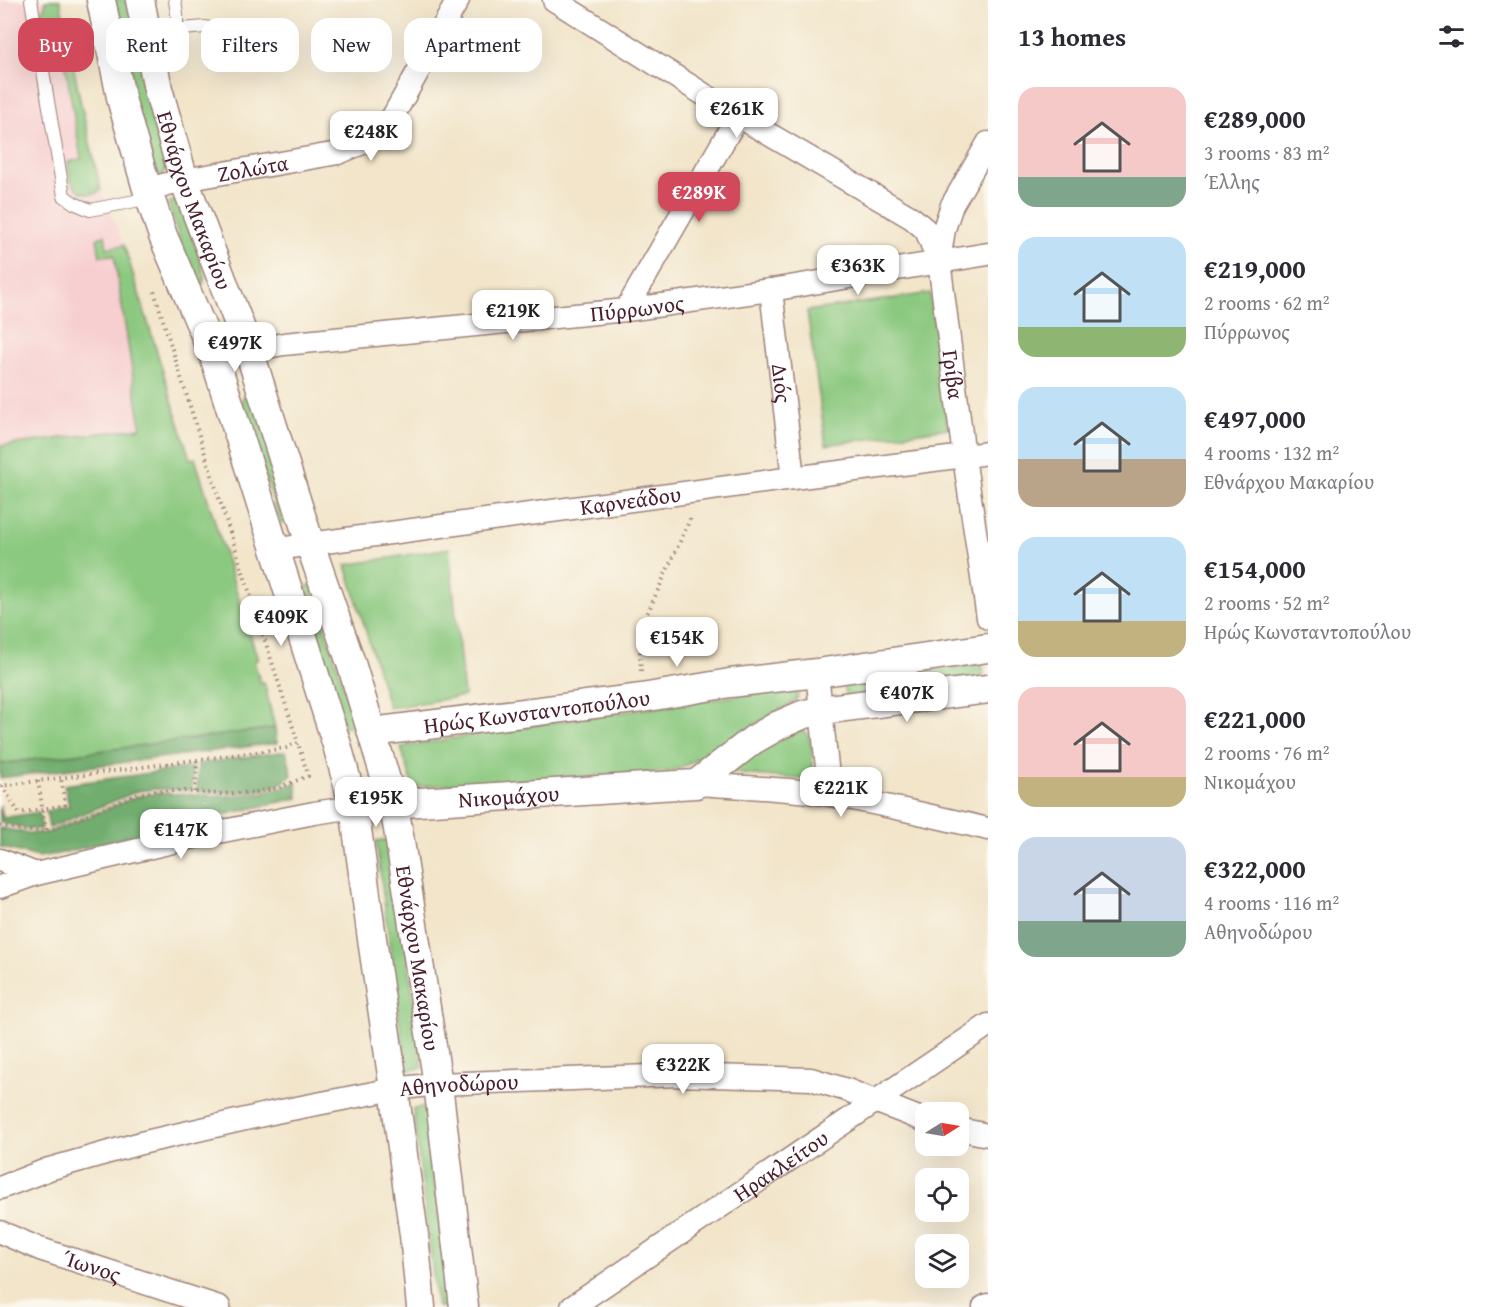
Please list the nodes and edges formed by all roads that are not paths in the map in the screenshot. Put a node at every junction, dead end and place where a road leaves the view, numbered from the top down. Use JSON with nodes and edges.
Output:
{"nodes":[{"id":1,"x":31,"y":0,"type":"edge"},
{"id":2,"x":101,"y":0,"type":"edge"},
{"id":3,"x":140,"y":0,"type":"edge"},
{"id":4,"x":175,"y":0,"type":"edge"},
{"id":5,"x":458,"y":0,"type":"edge"},
{"id":6,"x":554,"y":0,"type":"edge"},
{"id":7,"x":144,"y":18,"type":"edge"},
{"id":8,"x":177,"y":18,"type":"edge"},
{"id":9,"x":155,"y":72,"type":"edge"},
{"id":10,"x":738,"y":116,"type":"junction"},
{"id":11,"x":988,"y":143,"type":"edge"},
{"id":12,"x":184,"y":180,"type":"junction"},
{"id":13,"x":149,"y":194,"type":"junction"},
{"id":14,"x":988,"y":254,"type":"edge"},
{"id":15,"x":939,"y":261,"type":"junction"},
{"id":16,"x":771,"y":290,"type":"junction"},
{"id":17,"x":626,"y":310,"type":"junction"},
{"id":18,"x":249,"y":350,"type":"junction"},
{"id":19,"x":214,"y":356,"type":"junction"},
{"id":20,"x":988,"y":453,"type":"edge"},
{"id":21,"x":964,"y":457,"type":"junction"},
{"id":22,"x":793,"y":478,"type":"junction"},
{"id":23,"x":310,"y":544,"type":"junction"},
{"id":24,"x":274,"y":550,"type":"junction"},
{"id":25,"x":988,"y":618,"type":"edge"},
{"id":26,"x":988,"y":648,"type":"edge"},
{"id":27,"x":817,"y":673,"type":"junction"},
{"id":28,"x":988,"y":689,"type":"edge"},
{"id":29,"x":821,"y":710,"type":"junction"},
{"id":30,"x":372,"y":732,"type":"junction"},
{"id":31,"x":696,"y":784,"type":"junction"},
{"id":32,"x":830,"y":795,"type":"junction"},
{"id":33,"x":393,"y":803,"type":"junction"},
{"id":34,"x":354,"y":807,"type":"junction"},
{"id":35,"x":988,"y":829,"type":"edge"},
{"id":36,"x":0,"y":860,"type":"edge"},
{"id":37,"x":36,"y":874,"type":"junction"},
{"id":38,"x":0,"y":887,"type":"edge"},
{"id":39,"x":988,"y":1025,"type":"edge"},
{"id":40,"x":438,"y":1084,"type":"junction"},
{"id":41,"x":394,"y":1089,"type":"junction"},
{"id":42,"x":875,"y":1101,"type":"junction"},
{"id":43,"x":915,"y":1117,"type":"edge"},
{"id":44,"x":969,"y":1131,"type":"edge"},
{"id":45,"x":988,"y":1135,"type":"edge"},
{"id":46,"x":0,"y":1188,"type":"edge"},
{"id":47,"x":0,"y":1232,"type":"edge"},
{"id":48,"x":219,"y":1307,"type":"edge"},
{"id":49,"x":421,"y":1307,"type":"edge"},
{"id":50,"x":464,"y":1307,"type":"edge"},
{"id":51,"x":572,"y":1307,"type":"edge"}],
"edges":[{"from":1,"to":13,"type":"lane"},
{"from":2,"to":13,"type":"street","name":"Εθνάρχου Μακαρίου"},
{"from":3,"to":7,"type":"street","name":"Εθνάρχου Μακαρίου"},
{"from":4,"to":8,"type":"lane"},
{"from":5,"to":12,"type":"street","name":"Ζολώτα"},
{"from":6,"to":10,"type":"street"},
{"from":9,"to":12,"type":"street","name":"Εθνάρχου Μακαρίου"},
{"from":10,"to":15,"type":"street"},
{"from":10,"to":17,"type":"street"},
{"from":11,"to":15,"type":"street","name":"Γρίβα"},
{"from":12,"to":13,"type":"street","name":"Ζολώτα"},
{"from":12,"to":18,"type":"street","name":"Εθνάρχου Μακαρίου"},
{"from":13,"to":19,"type":"street","name":"Εθνάρχου Μακαρίου"},
{"from":14,"to":15,"type":"street","name":"Πύρρωνος"},
{"from":15,"to":16,"type":"street","name":"Πύρρωνος"},
{"from":15,"to":21,"type":"street","name":"Γρίβα"},
{"from":16,"to":17,"type":"street","name":"Πύρρωνος"},
{"from":16,"to":22,"type":"street","name":"Διός"},
{"from":17,"to":18,"type":"street","name":"Πύρρωνος"},
{"from":18,"to":19,"type":"street","name":"Πύρρωνος"},
{"from":18,"to":23,"type":"street","name":"Εθνάρχου Μακαρίου"},
{"from":19,"to":24,"type":"street","name":"Εθνάρχου Μακαρίου"},
{"from":20,"to":21,"type":"street","name":"Καρνεάδου"},
{"from":21,"to":22,"type":"street","name":"Καρνεάδου"},
{"from":21,"to":25,"type":"street","name":"Γρίβα"},
{"from":22,"to":23,"type":"street","name":"Καρνεάδου"},
{"from":23,"to":24,"type":"street","name":"Καρνεάδου"},
{"from":23,"to":30,"type":"street","name":"Εθνάρχου Μακαρίου"},
{"from":24,"to":34,"type":"street","name":"Εθνάρχου Μακαρίου"},
{"from":26,"to":27,"type":"street","name":"Ηρώς Κωνσταντοπούλου"},
{"from":27,"to":29,"type":"street"},
{"from":27,"to":30,"type":"street","name":"Ηρώς Κωνσταντοπούλου"},
{"from":28,"to":29,"type":"street"},
{"from":29,"to":31,"type":"street"},
{"from":29,"to":32,"type":"street"},
{"from":30,"to":33,"type":"street","name":"Εθνάρχου Μακαρίου"},
{"from":31,"to":32,"type":"street","name":"Νικομάχου"},
{"from":31,"to":33,"type":"street","name":"Νικομάχου"},
{"from":32,"to":35,"type":"street","name":"Νικομάχου"},
{"from":33,"to":34,"type":"street","name":"Νικομάχου"},
{"from":33,"to":40,"type":"street","name":"Εθνάρχου Μακαρίου"},
{"from":34,"to":37,"type":"street","name":"Νικομάχου"},
{"from":34,"to":41,"type":"street","name":"Εθνάρχου Μακαρίου"},
{"from":36,"to":37,"type":"street"},
{"from":37,"to":38,"type":"street","name":"Νικομάχου"},
{"from":39,"to":42,"type":"street","name":"Ηρακλείτου"},
{"from":40,"to":41,"type":"street","name":"Αθηνοδώρου"},
{"from":40,"to":42,"type":"street","name":"Αθηνοδώρου"},
{"from":40,"to":50,"type":"street","name":"Εθνάρχου Μακαρίου"},
{"from":41,"to":46,"type":"street","name":"Αθηνοδώρου"},
{"from":41,"to":49,"type":"street","name":"Εθνάρχου Μακαρίου"},
{"from":42,"to":43,"type":"street","name":"Αθηνοδώρου"},
{"from":42,"to":51,"type":"street","name":"Ηρακλείτου"},
{"from":44,"to":45,"type":"street"},
{"from":47,"to":48,"type":"street","name":"Ίωνος"}]}
